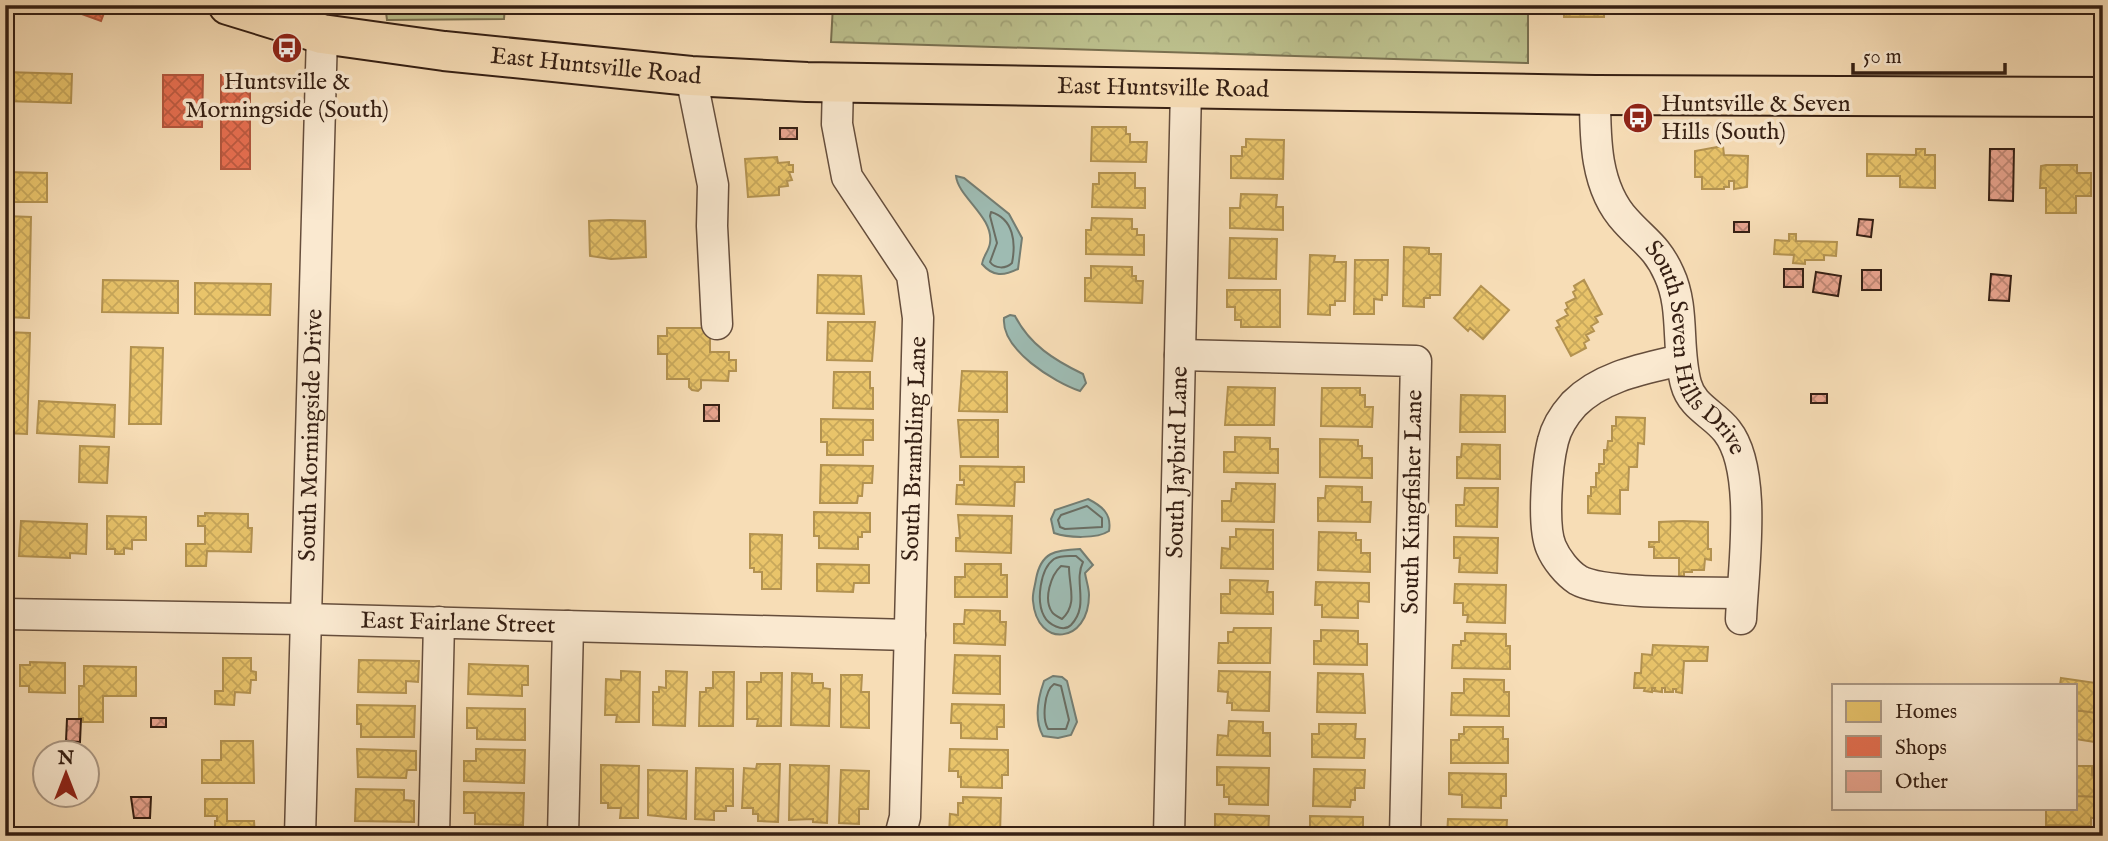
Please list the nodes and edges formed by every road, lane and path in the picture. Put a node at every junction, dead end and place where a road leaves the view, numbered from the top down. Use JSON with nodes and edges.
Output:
{"nodes":[{"id":1,"x":228,"y":5,"type":"edge"},
{"id":2,"x":321,"y":34,"type":"junction"},
{"id":3,"x":691,"y":76,"type":"junction"},
{"id":4,"x":838,"y":83,"type":"junction"},
{"id":5,"x":1186,"y":89,"type":"junction"},
{"id":6,"x":1595,"y":96,"type":"junction"},
{"id":7,"x":2103,"y":97,"type":"edge"},
{"id":8,"x":717,"y":324,"type":"dead end"},
{"id":9,"x":1180,"y":355,"type":"junction"},
{"id":10,"x":1681,"y":360,"type":"junction"},
{"id":11,"x":5,"y":614,"type":"edge"},
{"id":12,"x":304,"y":619,"type":"junction"},
{"id":13,"x":439,"y":622,"type":"junction"},
{"id":14,"x":568,"y":626,"type":"junction"},
{"id":15,"x":910,"y":635,"type":"junction"},
{"id":16,"x":300,"y":836,"type":"edge"},
{"id":17,"x":434,"y":836,"type":"edge"},
{"id":18,"x":563,"y":836,"type":"edge"},
{"id":19,"x":901,"y":836,"type":"edge"},
{"id":20,"x":1169,"y":836,"type":"edge"},
{"id":21,"x":1405,"y":836,"type":"edge"}],
"edges":[{"from":1,"to":2,"type":"main road","name":"East Huntsville Road"},
{"from":2,"to":3,"type":"main road","name":"East Huntsville Road"},
{"from":2,"to":12,"type":"street","name":"South Morningside Drive"},
{"from":3,"to":4,"type":"main road","name":"East Huntsville Road"},
{"from":3,"to":8,"type":"street"},
{"from":4,"to":5,"type":"main road","name":"East Huntsville Road"},
{"from":4,"to":15,"type":"street","name":"South Brambling Lane"},
{"from":5,"to":6,"type":"main road","name":"East Huntsville Road"},
{"from":5,"to":9,"type":"street","name":"South Jaybird Lane"},
{"from":6,"to":7,"type":"main road","name":"East Huntsville Road"},
{"from":6,"to":10,"type":"street","name":"South Seven Hills Drive"},
{"from":9,"to":20,"type":"street","name":"South Jaybird Lane"},
{"from":9,"to":21,"type":"street","name":"South Kingfisher Lane"},
{"from":10,"to":10,"type":"street","name":"South Seven Hills Drive"},
{"from":11,"to":12,"type":"street","name":"East Fairlane Street"},
{"from":12,"to":13,"type":"street","name":"East Fairlane Street"},
{"from":12,"to":16,"type":"street","name":"South Morningside Drive"},
{"from":13,"to":14,"type":"street","name":"East Fairlane Street"},
{"from":13,"to":17,"type":"street"},
{"from":14,"to":15,"type":"street","name":"East Fairlane Street"},
{"from":14,"to":18,"type":"street"},
{"from":15,"to":19,"type":"street","name":"South Brambling Lane"}]}
